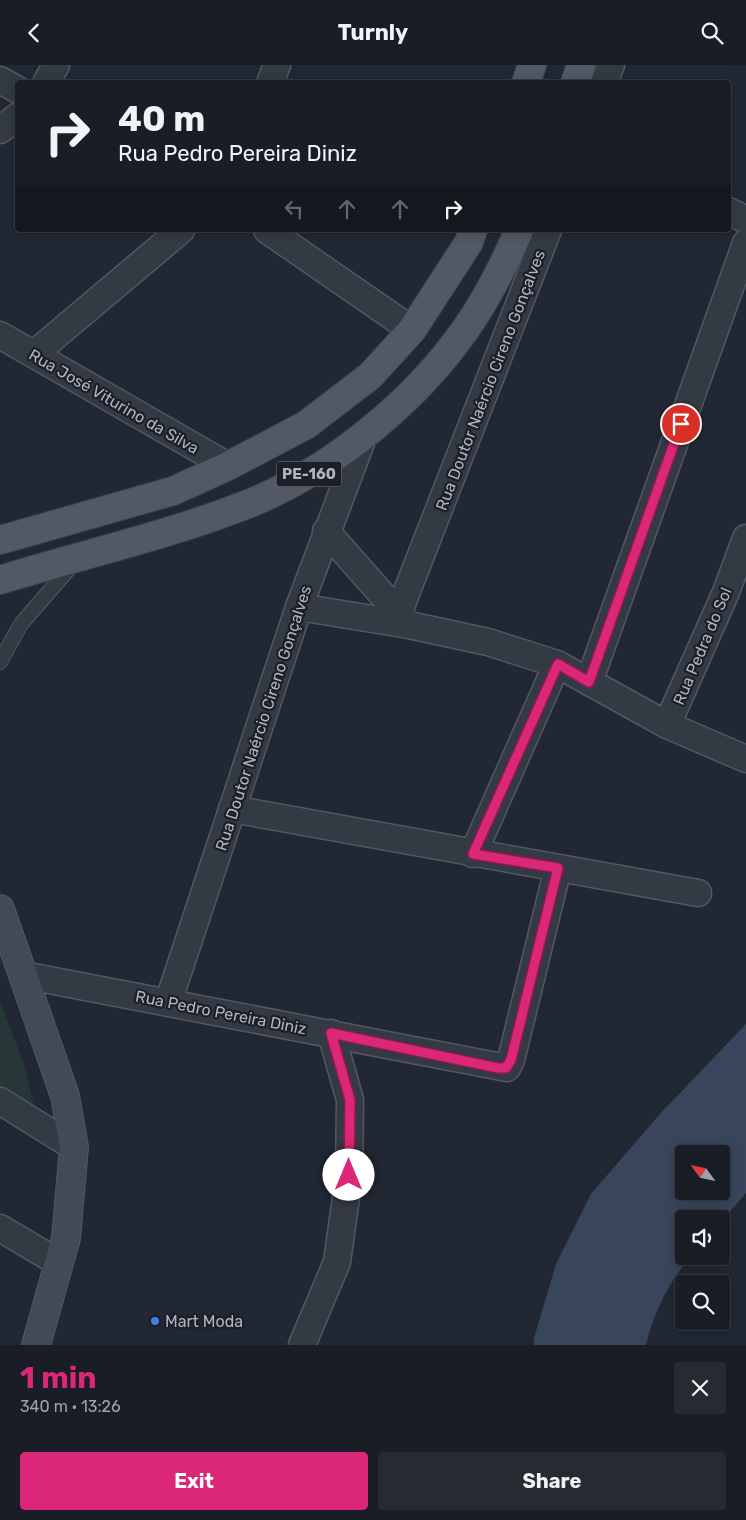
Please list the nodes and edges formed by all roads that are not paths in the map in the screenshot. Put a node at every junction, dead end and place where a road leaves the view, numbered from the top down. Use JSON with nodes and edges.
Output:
{"nodes":[{"id":1,"x":56,"y":65,"type":"edge"},
{"id":2,"x":277,"y":65,"type":"edge"},
{"id":3,"x":532,"y":65,"type":"edge"},
{"id":4,"x":581,"y":65,"type":"edge"},
{"id":5,"x":611,"y":65,"type":"edge"},
{"id":6,"x":0,"y":80,"type":"edge"},
{"id":7,"x":48,"y":80,"type":"edge"},
{"id":8,"x":271,"y":80,"type":"edge"},
{"id":9,"x":527,"y":80,"type":"edge"},
{"id":10,"x":576,"y":80,"type":"edge"},
{"id":11,"x":605,"y":80,"type":"edge"},
{"id":12,"x":15,"y":88,"type":"edge"},
{"id":13,"x":15,"y":118,"type":"edge"},
{"id":14,"x":0,"y":130,"type":"edge"},
{"id":15,"x":731,"y":212,"type":"edge"},
{"id":16,"x":746,"y":220,"type":"edge"},
{"id":17,"x":179,"y":232,"type":"edge"},
{"id":18,"x":270,"y":232,"type":"edge"},
{"id":19,"x":472,"y":232,"type":"edge"},
{"id":20,"x":518,"y":232,"type":"edge"},
{"id":21,"x":547,"y":232,"type":"edge"},
{"id":22,"x":746,"y":243,"type":"edge"},
{"id":23,"x":740,"y":281,"type":"edge"},
{"id":24,"x":412,"y":330,"type":"junction"},
{"id":25,"x":0,"y":335,"type":"edge"},
{"id":26,"x":34,"y":355,"type":"junction"},
{"id":27,"x":364,"y":435,"type":"junction"},
{"id":28,"x":228,"y":466,"type":"junction"},
{"id":29,"x":326,"y":531,"type":"junction"},
{"id":30,"x":746,"y":538,"type":"edge"},
{"id":31,"x":0,"y":540,"type":"edge"},
{"id":32,"x":81,"y":556,"type":"junction"},
{"id":33,"x":1,"y":580,"type":"edge"},
{"id":34,"x":736,"y":597,"type":"edge"},
{"id":35,"x":299,"y":607,"type":"junction"},
{"id":36,"x":403,"y":619,"type":"junction"},
{"id":37,"x":0,"y":662,"type":"edge"},
{"id":38,"x":558,"y":664,"type":"junction"},
{"id":39,"x":589,"y":682,"type":"junction"},
{"id":40,"x":667,"y":725,"type":"junction"},
{"id":41,"x":746,"y":759,"type":"edge"},
{"id":42,"x":232,"y":809,"type":"junction"},
{"id":43,"x":473,"y":854,"type":"junction"},
{"id":44,"x":558,"y":868,"type":"junction"},
{"id":45,"x":698,"y":893,"type":"dead end"},
{"id":46,"x":3,"y":926,"type":"edge"},
{"id":47,"x":23,"y":975,"type":"junction"},
{"id":48,"x":168,"y":1003,"type":"junction"},
{"id":49,"x":331,"y":1033,"type":"junction"},
{"id":50,"x":0,"y":1101,"type":"edge"},
{"id":51,"x":74,"y":1147,"type":"junction"},
{"id":52,"x":0,"y":1228,"type":"edge"},
{"id":53,"x":59,"y":1263,"type":"junction"},
{"id":54,"x":36,"y":1345,"type":"edge"},
{"id":55,"x":302,"y":1345,"type":"edge"}],
"edges":[{"from":1,"to":7,"type":"street"},
{"from":2,"to":8,"type":"street"},
{"from":3,"to":9,"type":"main road"},
{"from":4,"to":10,"type":"main road"},
{"from":5,"to":11,"type":"street"},
{"from":6,"to":12,"type":"street"},
{"from":13,"to":14,"type":"street"},
{"from":15,"to":16,"type":"street"},
{"from":17,"to":26,"type":"street"},
{"from":18,"to":24,"type":"street"},
{"from":19,"to":24,"type":"main road","number":"PE-160"},
{"from":20,"to":27,"type":"main road","number":"PE-160"},
{"from":21,"to":36,"type":"street","name":"Rua Doutor Naércio Cireno Gonçalves"},
{"from":22,"to":23,"type":"street"},
{"from":23,"to":39,"type":"street"},
{"from":24,"to":28,"type":"main road","number":"PE-160"},
{"from":25,"to":26,"type":"street","name":"Rua José Viturino da Silva"},
{"from":26,"to":28,"type":"street","name":"Rua José Viturino da Silva"},
{"from":27,"to":29,"type":"street","name":"Rua Doutor Naércio Cireno Gonçalves"},
{"from":27,"to":32,"type":"main road","number":"PE-160"},
{"from":28,"to":31,"type":"main road","number":"PE-160"},
{"from":29,"to":35,"type":"street","name":"Rua Doutor Naércio Cireno Gonçalves"},
{"from":29,"to":36,"type":"street"},
{"from":30,"to":34,"type":"street","name":"Rua Pedra do Sol"},
{"from":32,"to":33,"type":"main road","number":"PE-160"},
{"from":32,"to":37,"type":"lane"},
{"from":34,"to":40,"type":"street","name":"Rua Pedra do Sol"},
{"from":35,"to":36,"type":"street","name":"Rua Pedra do Sol"},
{"from":35,"to":42,"type":"street","name":"Rua Doutor Naércio Cireno Gonçalves"},
{"from":36,"to":38,"type":"street","name":"Rua Pedra do Sol"},
{"from":38,"to":39,"type":"street","name":"Rua Pedra do Sol"},
{"from":38,"to":43,"type":"street"},
{"from":39,"to":40,"type":"street","name":"Rua Pedra do Sol"},
{"from":40,"to":41,"type":"street","name":"Rua Pedra do Sol"},
{"from":42,"to":43,"type":"street"},
{"from":42,"to":48,"type":"street","name":"Rua Doutor Naércio Cireno Gonçalves"},
{"from":43,"to":44,"type":"street"},
{"from":44,"to":45,"type":"street"},
{"from":44,"to":49,"type":"street","name":"Rua Pedro Pereira Diniz"},
{"from":46,"to":47,"type":"main road"},
{"from":47,"to":48,"type":"street","name":"Rua Pedro Pereira Diniz"},
{"from":47,"to":51,"type":"main road"},
{"from":48,"to":49,"type":"street","name":"Rua Pedro Pereira Diniz"},
{"from":49,"to":55,"type":"street"},
{"from":50,"to":51,"type":"street"},
{"from":51,"to":53,"type":"main road"},
{"from":52,"to":53,"type":"street"},
{"from":53,"to":54,"type":"main road"}]}
